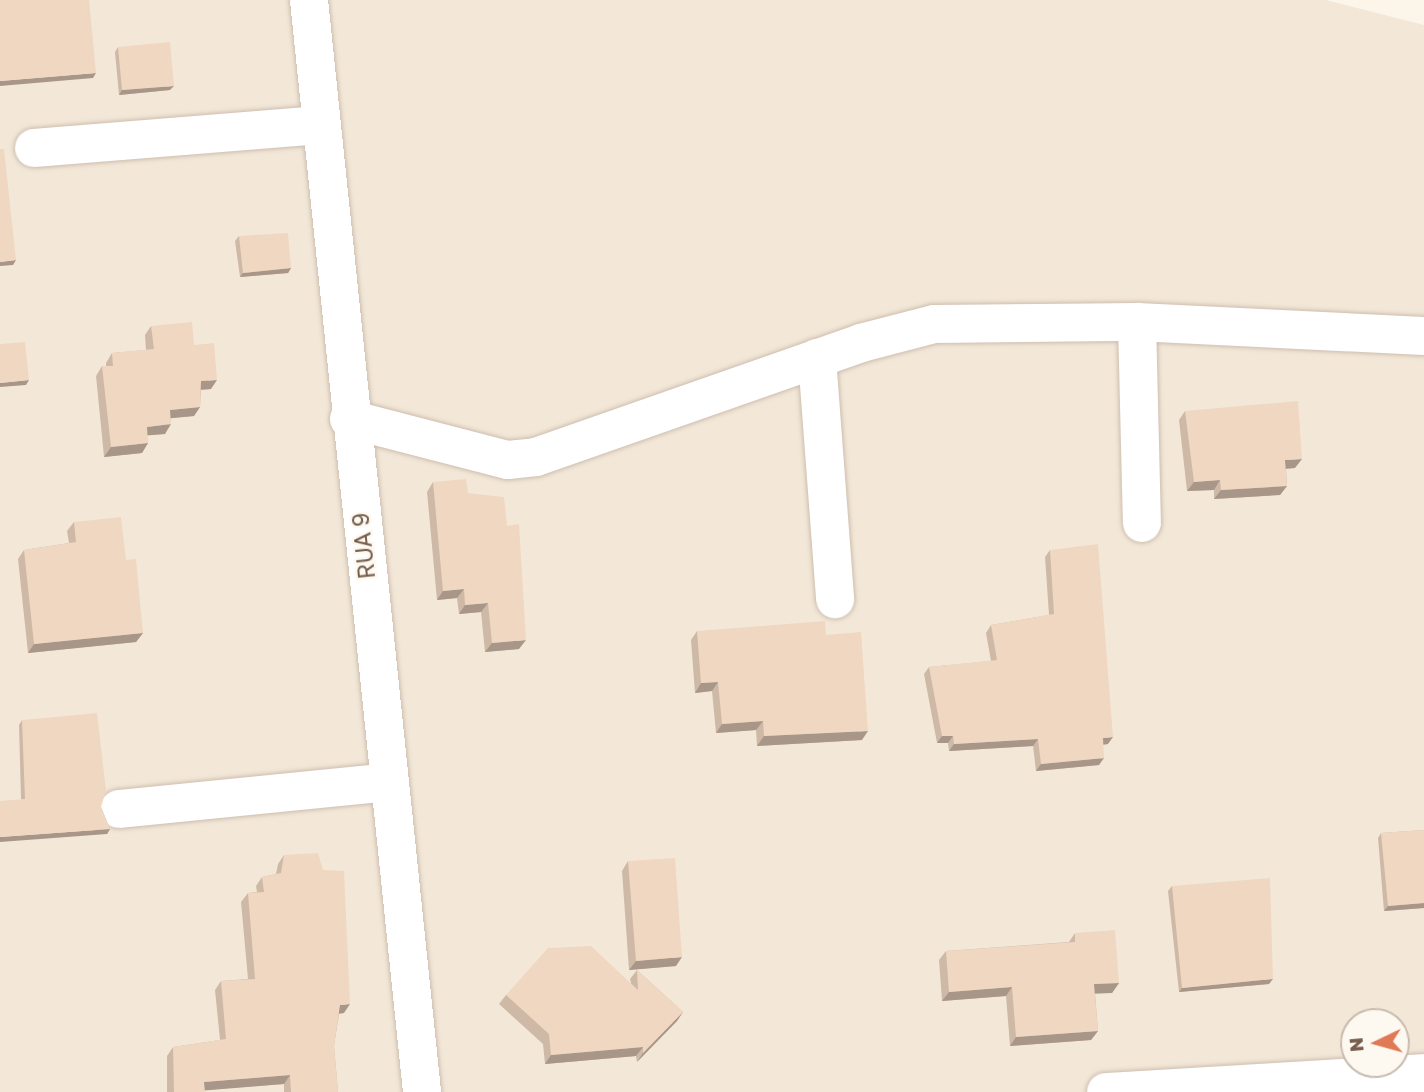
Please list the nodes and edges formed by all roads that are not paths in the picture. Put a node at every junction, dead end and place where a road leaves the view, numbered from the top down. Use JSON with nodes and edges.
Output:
{"nodes":[{"id":1,"x":309,"y":0,"type":"edge"},
{"id":2,"x":320,"y":125,"type":"junction"},
{"id":3,"x":34,"y":148,"type":"dead end"},
{"id":4,"x":1137,"y":322,"type":"junction"},
{"id":5,"x":1424,"y":336,"type":"edge"},
{"id":6,"x":817,"y":358,"type":"junction"},
{"id":7,"x":349,"y":419,"type":"junction"},
{"id":8,"x":1142,"y":523,"type":"dead end"},
{"id":9,"x":835,"y":599,"type":"dead end"},
{"id":10,"x":388,"y":782,"type":"junction"},
{"id":11,"x":119,"y":809,"type":"dead end"},
{"id":12,"x":1424,"y":1073,"type":"edge"},
{"id":13,"x":422,"y":1092,"type":"edge"},
{"id":14,"x":1106,"y":1092,"type":"edge"}],
"edges":[{"from":1,"to":2,"type":"street","name":"RUA 9"},
{"from":2,"to":3,"type":"street"},
{"from":2,"to":7,"type":"street","name":"RUA 9"},
{"from":4,"to":5,"type":"street"},
{"from":4,"to":6,"type":"street"},
{"from":4,"to":8,"type":"street"},
{"from":6,"to":7,"type":"street"},
{"from":6,"to":9,"type":"street"},
{"from":7,"to":10,"type":"street","name":"RUA 9"},
{"from":10,"to":11,"type":"street"},
{"from":10,"to":13,"type":"street","name":"RUA 9"},
{"from":12,"to":14,"type":"street"}]}
